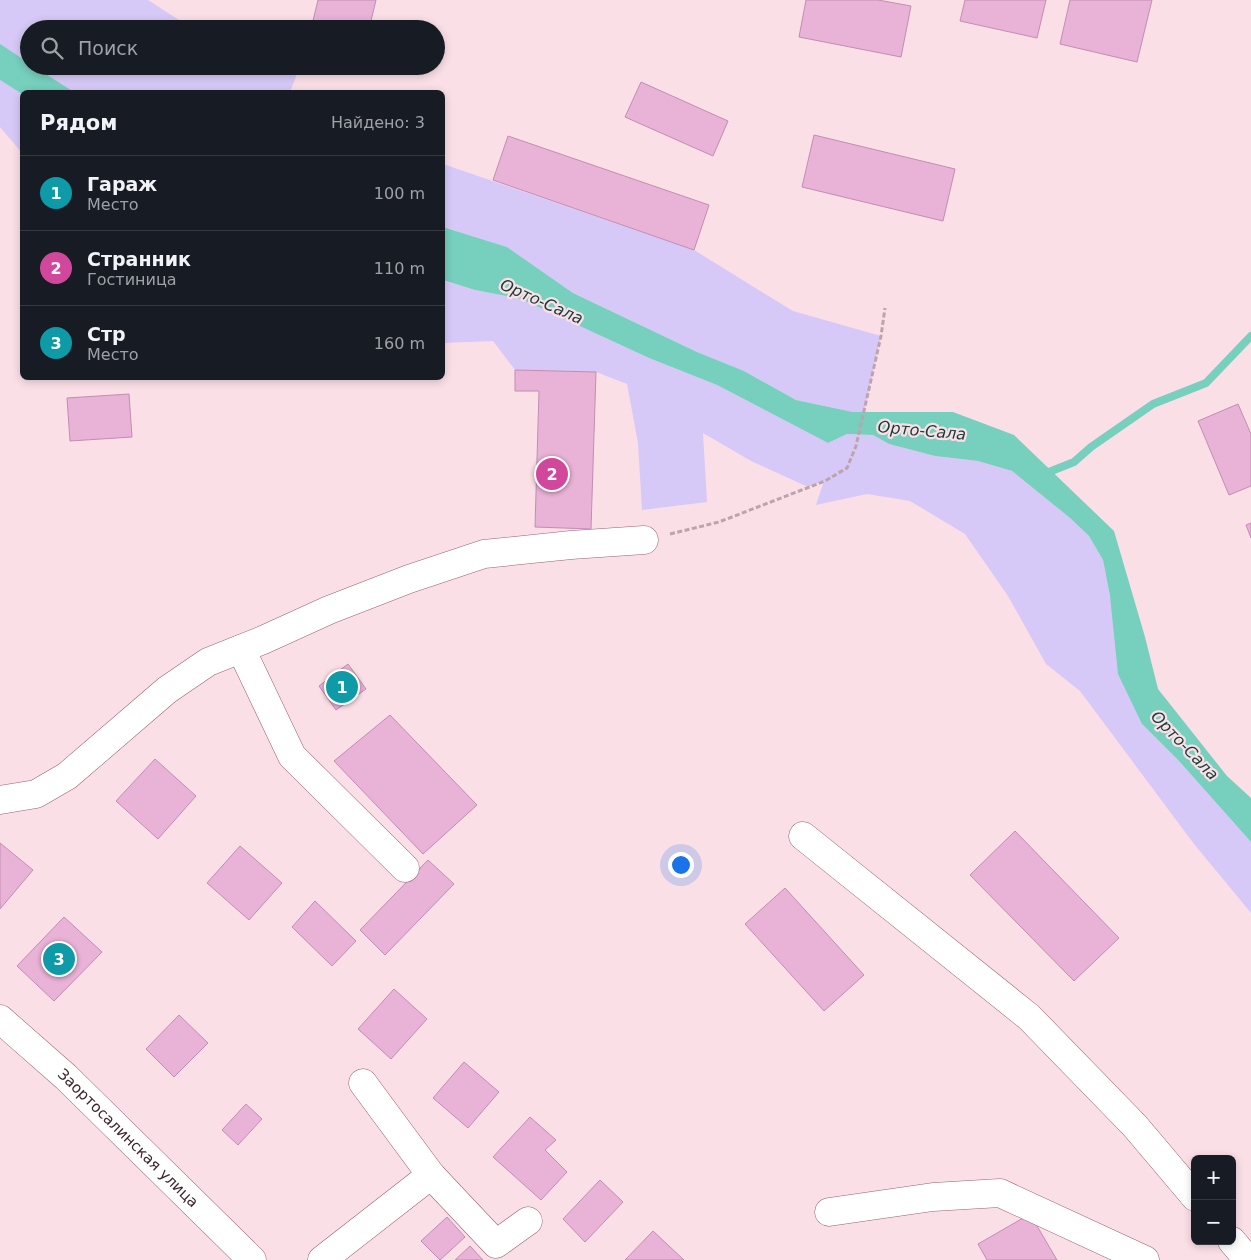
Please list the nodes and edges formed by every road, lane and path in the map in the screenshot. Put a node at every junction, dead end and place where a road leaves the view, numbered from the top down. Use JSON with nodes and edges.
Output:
{"nodes":[{"id":1,"x":885,"y":308,"type":"dead end"},
{"id":2,"x":644,"y":540,"type":"joint"},
{"id":3,"x":241,"y":649,"type":"junction"},
{"id":4,"x":0,"y":800,"type":"edge"},
{"id":5,"x":803,"y":836,"type":"dead end"},
{"id":6,"x":406,"y":868,"type":"dead end"},
{"id":7,"x":0,"y":1019,"type":"edge"},
{"id":8,"x":363,"y":1083,"type":"dead end"},
{"id":9,"x":431,"y":1175,"type":"junction"},
{"id":10,"x":1191,"y":1192,"type":"edge"},
{"id":11,"x":829,"y":1212,"type":"dead end"},
{"id":12,"x":528,"y":1221,"type":"dead end"},
{"id":13,"x":1235,"y":1245,"type":"edge"},
{"id":14,"x":252,"y":1260,"type":"edge"},
{"id":15,"x":322,"y":1260,"type":"edge"},
{"id":16,"x":1145,"y":1260,"type":"edge"},
{"id":17,"x":1248,"y":1260,"type":"edge"}],
"edges":[{"from":1,"to":2,"type":"path"},
{"from":2,"to":3,"type":"street"},
{"from":3,"to":4,"type":"street"},
{"from":3,"to":6,"type":"street"},
{"from":5,"to":10,"type":"street"},
{"from":7,"to":14,"type":"street","name":"Заортосалинская улица"},
{"from":8,"to":9,"type":"street"},
{"from":9,"to":12,"type":"street"},
{"from":9,"to":15,"type":"street"},
{"from":11,"to":16,"type":"street"},
{"from":13,"to":17,"type":"street"}]}
